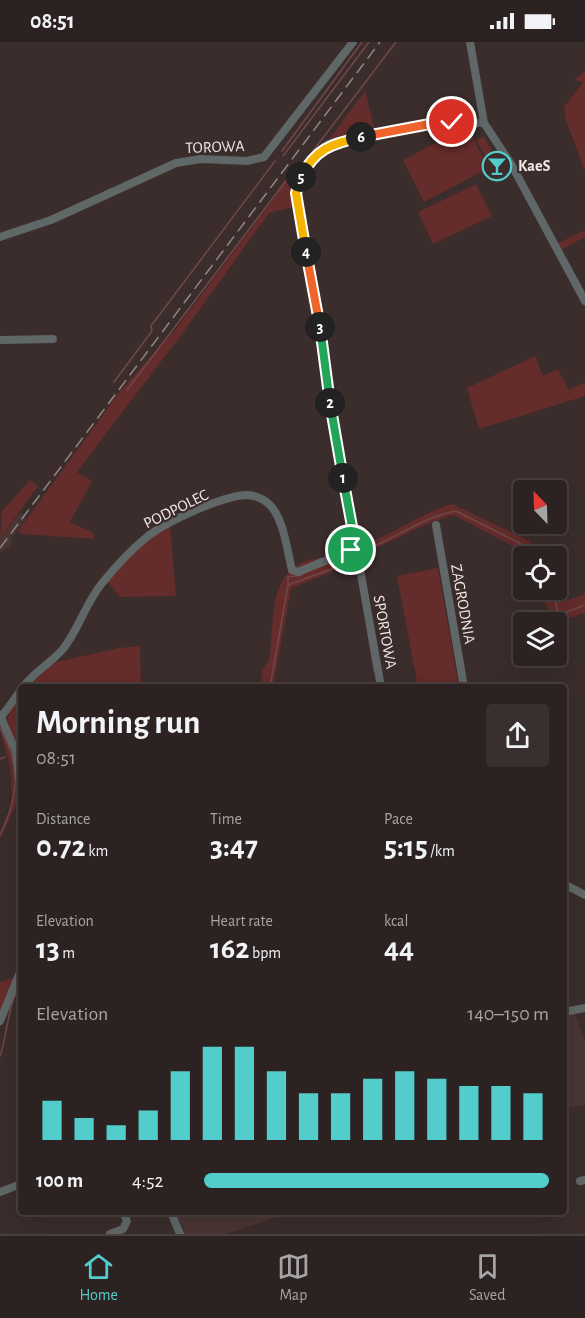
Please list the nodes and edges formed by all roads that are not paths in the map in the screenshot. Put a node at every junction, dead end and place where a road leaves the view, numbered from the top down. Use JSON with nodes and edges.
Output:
{"nodes":[{"id":1,"x":353,"y":42,"type":"edge"},
{"id":2,"x":470,"y":42,"type":"edge"},
{"id":3,"x":484,"y":123,"type":"junction"},
{"id":4,"x":0,"y":237,"type":"edge"},
{"id":5,"x":585,"y":301,"type":"edge"},
{"id":6,"x":53,"y":339,"type":"dead end"},
{"id":7,"x":0,"y":340,"type":"edge"},
{"id":8,"x":436,"y":525,"type":"dead end"},
{"id":9,"x":356,"y":548,"type":"junction"},
{"id":10,"x":26,"y":684,"type":"edge"},
{"id":11,"x":380,"y":684,"type":"edge"},
{"id":12,"x":463,"y":684,"type":"edge"},
{"id":13,"x":18,"y":693,"type":"edge"},
{"id":14,"x":1,"y":716,"type":"edge"},
{"id":15,"x":18,"y":768,"type":"edge"},
{"id":16,"x":567,"y":886,"type":"edge"},
{"id":17,"x":575,"y":891,"type":"junction"},
{"id":18,"x":567,"y":892,"type":"edge"},
{"id":19,"x":585,"y":895,"type":"edge"},
{"id":20,"x":18,"y":977,"type":"edge"},
{"id":21,"x":585,"y":1008,"type":"edge"},
{"id":22,"x":567,"y":1011,"type":"edge"},
{"id":23,"x":0,"y":1021,"type":"edge"},
{"id":24,"x":18,"y":1185,"type":"edge"},
{"id":25,"x":0,"y":1192,"type":"edge"},
{"id":26,"x":124,"y":1215,"type":"edge"},
{"id":27,"x":172,"y":1215,"type":"edge"},
{"id":28,"x":110,"y":1234,"type":"edge"},
{"id":29,"x":180,"y":1234,"type":"edge"}],
"edges":[{"from":1,"to":4,"type":"street","name":"TOROWA"},
{"from":2,"to":3,"type":"street"},
{"from":3,"to":5,"type":"street"},
{"from":3,"to":9,"type":"street","name":"SPORTOWA"},
{"from":6,"to":7,"type":"street"},
{"from":8,"to":12,"type":"street","name":"ZAGRODNIA"},
{"from":9,"to":10,"type":"street","name":"PODPOLEC"},
{"from":9,"to":11,"type":"street","name":"SPORTOWA"},
{"from":13,"to":14,"type":"street","name":"PODPOLEC"},
{"from":14,"to":15,"type":"street"},
{"from":16,"to":17,"type":"street"},
{"from":17,"to":18,"type":"street"},
{"from":17,"to":19,"type":"street"},
{"from":20,"to":23,"type":"street"},
{"from":21,"to":22,"type":"street"},
{"from":24,"to":25,"type":"street"},
{"from":26,"to":28,"type":"street"},
{"from":27,"to":29,"type":"street"}]}
